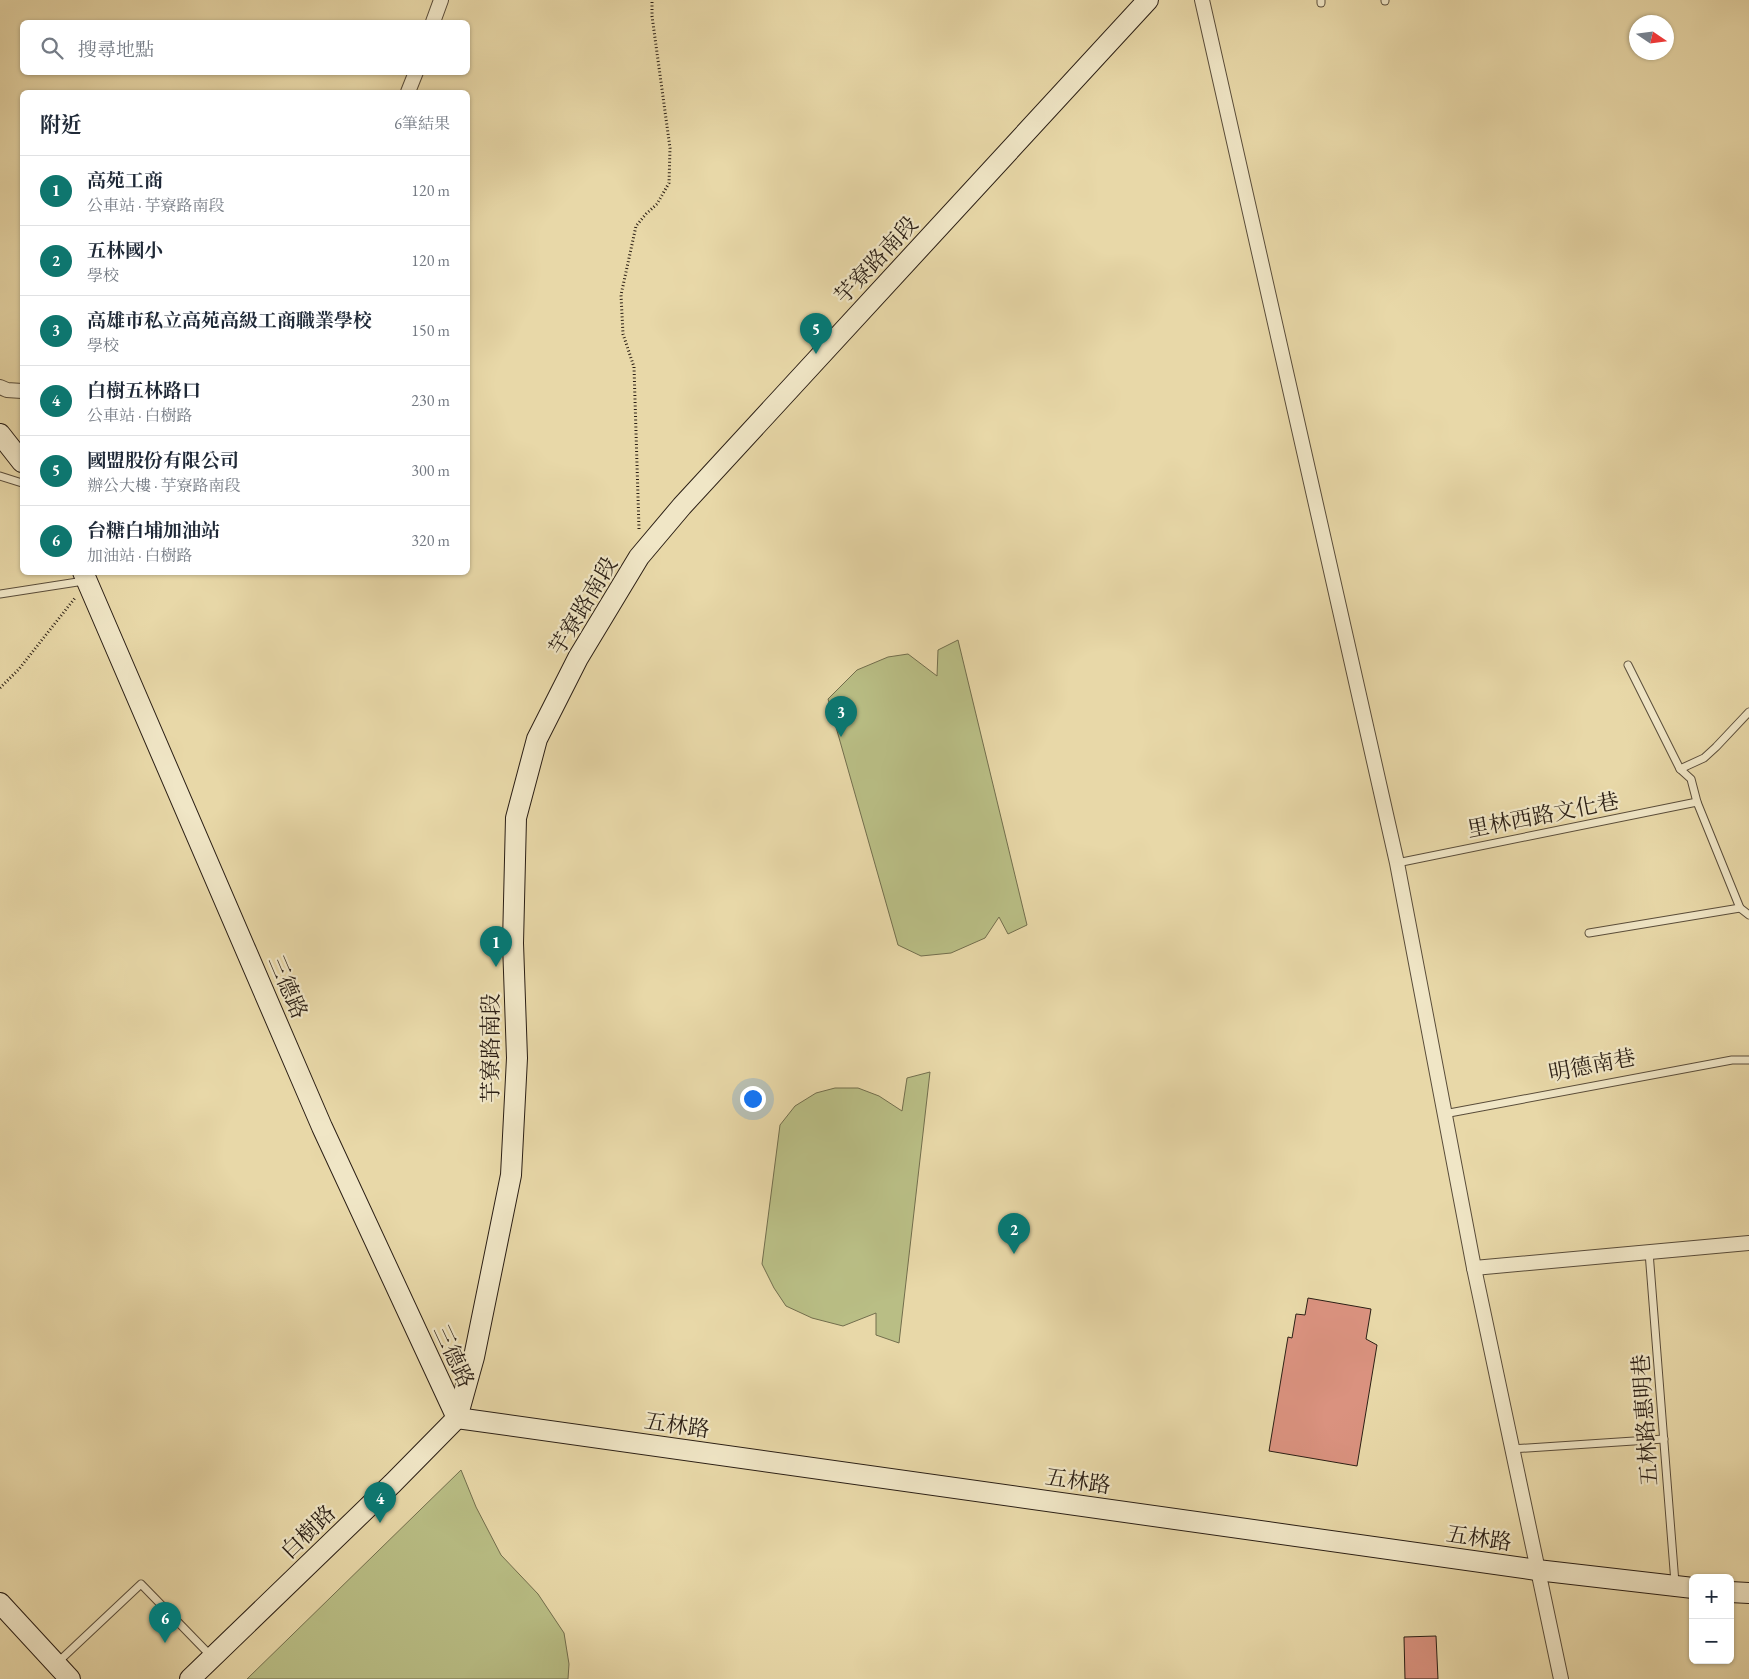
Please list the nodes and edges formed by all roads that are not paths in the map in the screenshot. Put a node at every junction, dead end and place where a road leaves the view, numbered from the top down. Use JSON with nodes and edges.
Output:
{"nodes":[{"id":1,"x":441,"y":0,"type":"edge"},
{"id":2,"x":1148,"y":0,"type":"edge"},
{"id":3,"x":1202,"y":0,"type":"edge"},
{"id":4,"x":435,"y":20,"type":"edge"},
{"id":5,"x":415,"y":75,"type":"edge"},
{"id":6,"x":409,"y":90,"type":"edge"},
{"id":7,"x":0,"y":387,"type":"edge"},
{"id":8,"x":20,"y":391,"type":"edge"},
{"id":9,"x":0,"y":434,"type":"edge"},
{"id":10,"x":20,"y":459,"type":"edge"},
{"id":11,"x":0,"y":476,"type":"edge"},
{"id":12,"x":20,"y":482,"type":"edge"},
{"id":13,"x":85,"y":576,"type":"edge"},
{"id":14,"x":0,"y":594,"type":"edge"},
{"id":15,"x":1628,"y":665,"type":"dead end"},
{"id":16,"x":1749,"y":712,"type":"edge"},
{"id":17,"x":1680,"y":769,"type":"junction"},
{"id":18,"x":1697,"y":802,"type":"junction"},
{"id":19,"x":1397,"y":863,"type":"junction"},
{"id":20,"x":1740,"y":908,"type":"junction"},
{"id":21,"x":1749,"y":915,"type":"edge"},
{"id":22,"x":1589,"y":933,"type":"dead end"},
{"id":23,"x":1749,"y":1060,"type":"edge"},
{"id":24,"x":1444,"y":1114,"type":"junction"},
{"id":25,"x":1749,"y":1243,"type":"edge"},
{"id":26,"x":1649,"y":1252,"type":"junction"},
{"id":27,"x":1474,"y":1268,"type":"junction"},
{"id":28,"x":457,"y":1418,"type":"junction"},
{"id":29,"x":1664,"y":1439,"type":"junction"},
{"id":30,"x":1511,"y":1449,"type":"junction"},
{"id":31,"x":1537,"y":1570,"type":"junction"},
{"id":32,"x":1684,"y":1587,"type":"edge"},
{"id":33,"x":1734,"y":1592,"type":"edge"},
{"id":34,"x":1749,"y":1593,"type":"edge"},
{"id":35,"x":0,"y":1602,"type":"edge"},
{"id":36,"x":212,"y":1658,"type":"junction"},
{"id":37,"x":57,"y":1664,"type":"junction"},
{"id":38,"x":70,"y":1679,"type":"edge"},
{"id":39,"x":190,"y":1679,"type":"edge"},
{"id":40,"x":1561,"y":1679,"type":"edge"}],
"edges":[{"from":1,"to":4,"type":"street"},
{"from":2,"to":28,"type":"street","name":"芋寮路南段"},
{"from":3,"to":19,"type":"street"},
{"from":5,"to":6,"type":"street"},
{"from":7,"to":8,"type":"street"},
{"from":9,"to":10,"type":"street"},
{"from":11,"to":12,"type":"lane"},
{"from":13,"to":14,"type":"lane"},
{"from":13,"to":28,"type":"street","name":"三德路"},
{"from":15,"to":17,"type":"lane"},
{"from":16,"to":17,"type":"lane"},
{"from":17,"to":18,"type":"lane"},
{"from":18,"to":19,"type":"lane","name":"里林西路文化巷"},
{"from":18,"to":20,"type":"lane"},
{"from":19,"to":24,"type":"street"},
{"from":20,"to":21,"type":"lane"},
{"from":20,"to":22,"type":"lane"},
{"from":23,"to":24,"type":"lane","name":"明德南巷"},
{"from":24,"to":27,"type":"street"},
{"from":25,"to":26,"type":"street"},
{"from":26,"to":27,"type":"street"},
{"from":26,"to":29,"type":"lane","name":"五林路惠明巷"},
{"from":27,"to":30,"type":"street"},
{"from":28,"to":31,"type":"street","name":"五林路"},
{"from":28,"to":36,"type":"street","name":"白樹路"},
{"from":29,"to":30,"type":"lane"},
{"from":29,"to":32,"type":"lane","name":"五林路惠明巷"},
{"from":30,"to":31,"type":"street"},
{"from":31,"to":32,"type":"street","name":"五林路"},
{"from":31,"to":40,"type":"street"},
{"from":33,"to":34,"type":"street"},
{"from":35,"to":37,"type":"street"},
{"from":36,"to":37,"type":"lane"},
{"from":36,"to":39,"type":"street","name":"白樹路"},
{"from":37,"to":38,"type":"street"}]}
